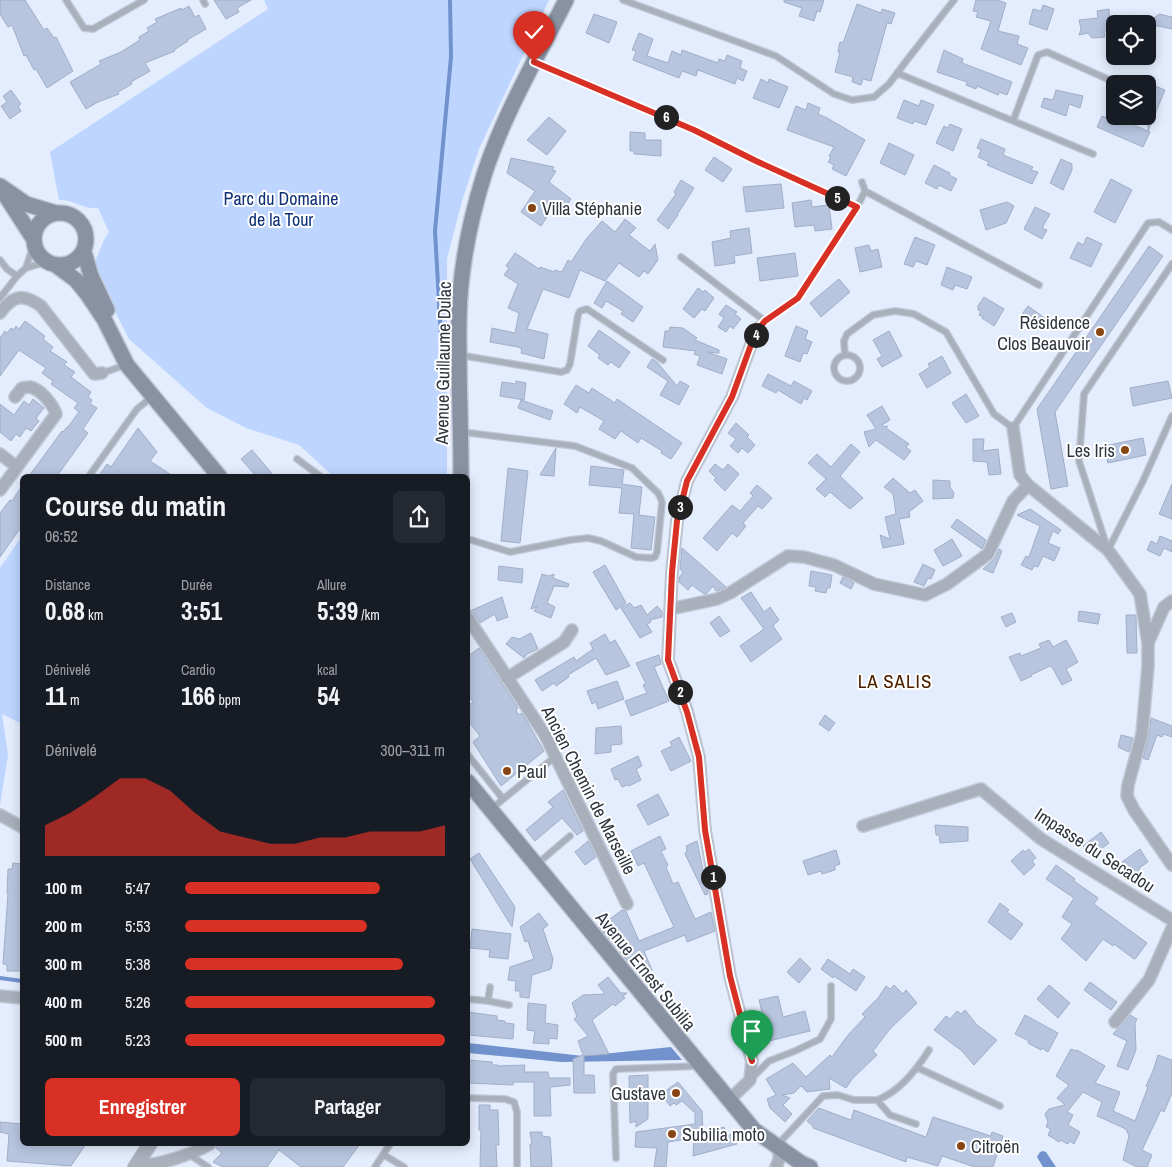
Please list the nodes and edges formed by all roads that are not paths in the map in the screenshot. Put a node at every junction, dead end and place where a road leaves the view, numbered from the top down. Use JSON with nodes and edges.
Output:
{"nodes":[{"id":1,"x":66,"y":0,"type":"edge"},
{"id":2,"x":144,"y":0,"type":"edge"},
{"id":3,"x":566,"y":0,"type":"edge"},
{"id":4,"x":623,"y":0,"type":"edge"},
{"id":5,"x":951,"y":1,"type":"edge"},
{"id":6,"x":534,"y":62,"type":"junction"},
{"id":7,"x":897,"y":73,"type":"junction"},
{"id":8,"x":1106,"y":78,"type":"edge"},
{"id":9,"x":1013,"y":121,"type":"junction"},
{"id":10,"x":1093,"y":154,"type":"dead end"},
{"id":11,"x":862,"y":182,"type":"dead end"},
{"id":12,"x":0,"y":187,"type":"edge"},
{"id":13,"x":865,"y":191,"type":"junction"},
{"id":14,"x":857,"y":207,"type":"junction"},
{"id":15,"x":56,"y":213,"type":"junction"},
{"id":16,"x":1172,"y":230,"type":"edge"},
{"id":17,"x":34,"y":241,"type":"junction"},
{"id":18,"x":84,"y":252,"type":"junction"},
{"id":19,"x":681,"y":257,"type":"dead end"},
{"id":20,"x":0,"y":260,"type":"edge"},
{"id":21,"x":51,"y":264,"type":"junction"},
{"id":22,"x":1172,"y":264,"type":"edge"},
{"id":23,"x":26,"y":268,"type":"junction"},
{"id":24,"x":17,"y":276,"type":"junction"},
{"id":25,"x":1039,"y":285,"type":"dead end"},
{"id":26,"x":0,"y":298,"type":"edge"},
{"id":27,"x":0,"y":314,"type":"edge"},
{"id":28,"x":762,"y":324,"type":"junction"},
{"id":29,"x":459,"y":355,"type":"junction"},
{"id":30,"x":845,"y":355,"type":"junction"},
{"id":31,"x":663,"y":360,"type":"dead end"},
{"id":32,"x":127,"y":365,"type":"junction"},
{"id":33,"x":102,"y":373,"type":"joint"},
{"id":34,"x":153,"y":396,"type":"junction"},
{"id":35,"x":14,"y":398,"type":"dead end"},
{"id":36,"x":1172,"y":416,"type":"edge"},
{"id":37,"x":1013,"y":428,"type":"junction"},
{"id":38,"x":461,"y":432,"type":"junction"},
{"id":39,"x":0,"y":454,"type":"edge"},
{"id":40,"x":298,"y":459,"type":"dead end"},
{"id":41,"x":16,"y":466,"type":"junction"},
{"id":42,"x":90,"y":474,"type":"edge"},
{"id":43,"x":216,"y":474,"type":"edge"},
{"id":44,"x":317,"y":474,"type":"edge"},
{"id":45,"x":461,"y":474,"type":"edge"},
{"id":46,"x":1028,"y":484,"type":"junction"},
{"id":47,"x":0,"y":490,"type":"edge"},
{"id":48,"x":470,"y":540,"type":"edge"},
{"id":49,"x":1108,"y":550,"type":"junction"},
{"id":50,"x":1172,"y":601,"type":"edge"},
{"id":51,"x":670,"y":609,"type":"junction"},
{"id":52,"x":470,"y":621,"type":"edge"},
{"id":53,"x":572,"y":630,"type":"dead end"},
{"id":54,"x":1148,"y":643,"type":"junction"},
{"id":55,"x":508,"y":678,"type":"junction"},
{"id":56,"x":556,"y":756,"type":"junction"},
{"id":57,"x":470,"y":758,"type":"edge"},
{"id":58,"x":470,"y":784,"type":"edge"},
{"id":59,"x":503,"y":799,"type":"junction"},
{"id":60,"x":491,"y":809,"type":"junction"},
{"id":61,"x":0,"y":815,"type":"edge"},
{"id":62,"x":20,"y":826,"type":"edge"},
{"id":63,"x":863,"y":826,"type":"dead end"},
{"id":64,"x":570,"y":836,"type":"dead end"},
{"id":65,"x":536,"y":865,"type":"junction"},
{"id":66,"x":1172,"y":865,"type":"edge"},
{"id":67,"x":627,"y":904,"type":"dead end"},
{"id":68,"x":1172,"y":920,"type":"edge"},
{"id":69,"x":1172,"y":928,"type":"edge"},
{"id":70,"x":490,"y":986,"type":"dead end"},
{"id":71,"x":832,"y":986,"type":"dead end"},
{"id":72,"x":0,"y":996,"type":"edge"},
{"id":73,"x":20,"y":998,"type":"edge"},
{"id":74,"x":470,"y":999,"type":"edge"},
{"id":75,"x":488,"y":1001,"type":"junction"},
{"id":76,"x":510,"y":1005,"type":"dead end"},
{"id":77,"x":1115,"y":1022,"type":"dead end"},
{"id":78,"x":929,"y":1050,"type":"dead end"},
{"id":79,"x":700,"y":1066,"type":"junction"},
{"id":80,"x":918,"y":1068,"type":"junction"},
{"id":81,"x":750,"y":1080,"type":"junction"},
{"id":82,"x":470,"y":1098,"type":"edge"},
{"id":83,"x":877,"y":1100,"type":"junction"},
{"id":84,"x":728,"y":1101,"type":"junction"},
{"id":85,"x":1000,"y":1106,"type":"dead end"},
{"id":86,"x":916,"y":1124,"type":"dead end"},
{"id":87,"x":149,"y":1146,"type":"edge"},
{"id":88,"x":206,"y":1146,"type":"edge"},
{"id":89,"x":389,"y":1146,"type":"edge"},
{"id":90,"x":779,"y":1148,"type":"junction"},
{"id":91,"x":188,"y":1154,"type":"junction"},
{"id":92,"x":384,"y":1155,"type":"junction"},
{"id":93,"x":616,"y":1158,"type":"dead end"},
{"id":94,"x":136,"y":1166,"type":"edge"},
{"id":95,"x":208,"y":1167,"type":"edge"},
{"id":96,"x":375,"y":1167,"type":"edge"},
{"id":97,"x":404,"y":1167,"type":"edge"},
{"id":98,"x":517,"y":1167,"type":"edge"},
{"id":99,"x":776,"y":1167,"type":"edge"},
{"id":100,"x":810,"y":1167,"type":"edge"}],
"edges":[{"from":1,"to":2,"type":"lane"},
{"from":3,"to":6,"type":"main road","name":"Avenue Guillaume Dulac"},
{"from":4,"to":7,"type":"lane"},
{"from":5,"to":7,"type":"lane"},
{"from":6,"to":14,"type":"lane"},
{"from":6,"to":29,"type":"main road","name":"Avenue Guillaume Dulac"},
{"from":7,"to":9,"type":"lane"},
{"from":8,"to":9,"type":"lane"},
{"from":9,"to":10,"type":"lane"},
{"from":11,"to":13,"type":"lane"},
{"from":12,"to":15,"type":"main road"},
{"from":12,"to":17,"type":"main road"},
{"from":13,"to":14,"type":"lane"},
{"from":13,"to":25,"type":"lane"},
{"from":14,"to":28,"type":"lane"},
{"from":15,"to":17,"type":"main road"},
{"from":15,"to":18,"type":"main road"},
{"from":16,"to":37,"type":"lane"},
{"from":17,"to":21,"type":"main road"},
{"from":17,"to":23,"type":"lane"},
{"from":18,"to":21,"type":"main road"},
{"from":18,"to":32,"type":"main road"},
{"from":19,"to":28,"type":"lane"},
{"from":20,"to":24,"type":"lane"},
{"from":21,"to":23,"type":"lane"},
{"from":21,"to":32,"type":"main road"},
{"from":22,"to":49,"type":"lane"},
{"from":23,"to":24,"type":"lane"},
{"from":24,"to":26,"type":"lane"},
{"from":27,"to":33,"type":"street"},
{"from":28,"to":51,"type":"street"},
{"from":29,"to":31,"type":"lane"},
{"from":29,"to":38,"type":"main road","name":"Avenue Guillaume Dulac"},
{"from":30,"to":30,"type":"lane"},
{"from":30,"to":37,"type":"lane"},
{"from":32,"to":33,"type":"lane"},
{"from":32,"to":34,"type":"main road"},
{"from":34,"to":42,"type":"lane"},
{"from":34,"to":43,"type":"main road"},
{"from":35,"to":41,"type":"street"},
{"from":36,"to":49,"type":"lane"},
{"from":37,"to":46,"type":"street"},
{"from":38,"to":45,"type":"main road","name":"Avenue Guillaume Dulac"},
{"from":38,"to":48,"type":"lane"},
{"from":39,"to":41,"type":"street"},
{"from":40,"to":44,"type":"lane"},
{"from":41,"to":47,"type":"street"},
{"from":46,"to":49,"type":"street"},
{"from":46,"to":51,"type":"street"},
{"from":49,"to":54,"type":"street"},
{"from":50,"to":54,"type":"street"},
{"from":51,"to":81,"type":"street"},
{"from":52,"to":55,"type":"street","name":"Ancien Chemin de Marseille"},
{"from":53,"to":55,"type":"street"},
{"from":54,"to":66,"type":"street"},
{"from":55,"to":56,"type":"street","name":"Ancien Chemin de Marseille"},
{"from":56,"to":59,"type":"lane"},
{"from":56,"to":67,"type":"street","name":"Ancien Chemin de Marseille"},
{"from":57,"to":59,"type":"lane"},
{"from":58,"to":60,"type":"main road","name":"Avenue Ernest Subilia"},
{"from":59,"to":60,"type":"lane"},
{"from":60,"to":65,"type":"main road","name":"Avenue Ernest Subilia"},
{"from":61,"to":62,"type":"street"},
{"from":63,"to":68,"type":"street","name":"Impasse du Secadou"},
{"from":64,"to":65,"type":"lane"},
{"from":65,"to":79,"type":"main road","name":"Avenue Ernest Subilia"},
{"from":69,"to":77,"type":"street"},
{"from":70,"to":75,"type":"lane"},
{"from":71,"to":81,"type":"lane"},
{"from":72,"to":73,"type":"street"},
{"from":74,"to":75,"type":"lane"},
{"from":75,"to":76,"type":"lane"},
{"from":78,"to":80,"type":"lane"},
{"from":79,"to":84,"type":"main road","name":"Avenue Ernest Subilia"},
{"from":79,"to":93,"type":"lane"},
{"from":80,"to":83,"type":"lane"},
{"from":80,"to":85,"type":"lane"},
{"from":81,"to":84,"type":"street"},
{"from":82,"to":98,"type":"lane"},
{"from":83,"to":86,"type":"lane"},
{"from":83,"to":90,"type":"lane"},
{"from":84,"to":90,"type":"main road","name":"Avenue Ernest Subilia"},
{"from":87,"to":94,"type":"street"},
{"from":88,"to":91,"type":"street"},
{"from":89,"to":92,"type":"lane"},
{"from":90,"to":99,"type":"street"},
{"from":90,"to":100,"type":"main road","name":"Avenue Ernest Subilia"},
{"from":91,"to":94,"type":"street"},
{"from":91,"to":95,"type":"lane"},
{"from":92,"to":96,"type":"lane"},
{"from":92,"to":97,"type":"lane"}]}
